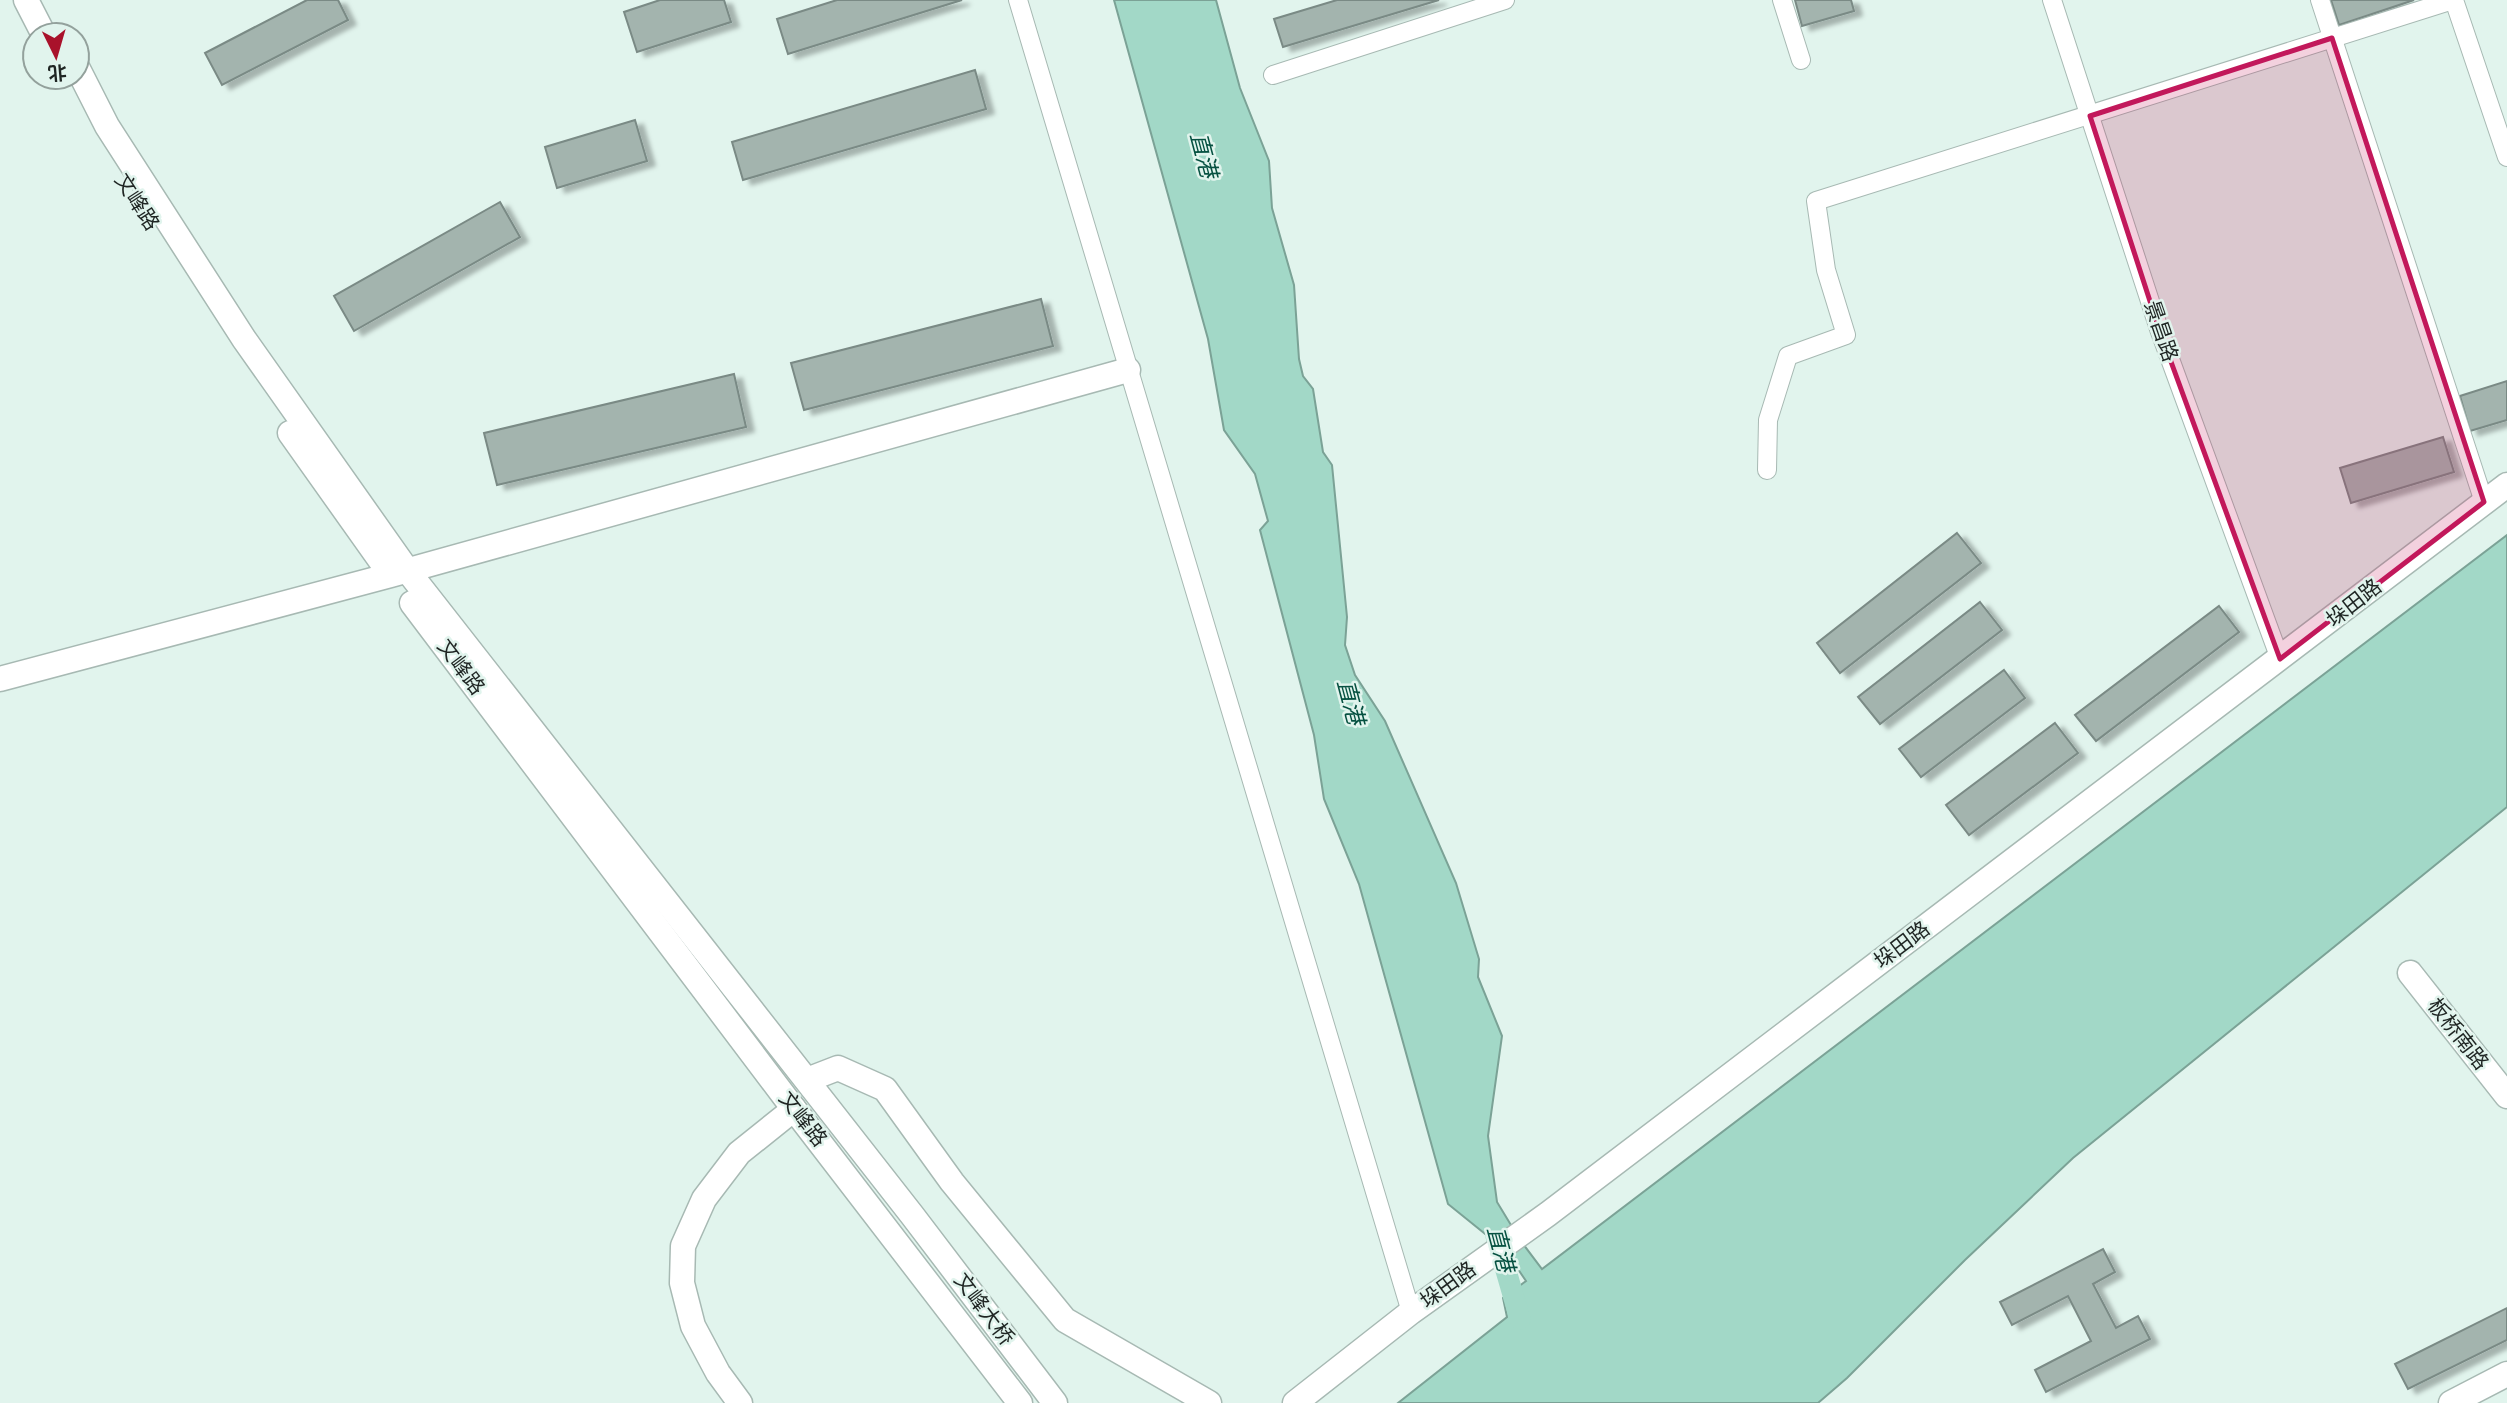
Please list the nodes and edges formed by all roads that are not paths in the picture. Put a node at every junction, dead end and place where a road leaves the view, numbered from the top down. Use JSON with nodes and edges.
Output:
{"nodes":[{"id":1,"x":26,"y":0,"type":"edge"},
{"id":2,"x":43,"y":0,"type":"edge"},
{"id":3,"x":1018,"y":0,"type":"edge"},
{"id":4,"x":1505,"y":0,"type":"edge"},
{"id":5,"x":1782,"y":0,"type":"edge"},
{"id":6,"x":2052,"y":0,"type":"edge"},
{"id":7,"x":2320,"y":0,"type":"edge"},
{"id":8,"x":2454,"y":0,"type":"edge"},
{"id":9,"x":37,"y":21,"type":"edge"},
{"id":10,"x":54,"y":21,"type":"edge"},
{"id":11,"x":2332,"y":38,"type":"junction"},
{"id":12,"x":1801,"y":60,"type":"dead end"},
{"id":13,"x":1273,"y":75,"type":"dead end"},
{"id":14,"x":73,"y":91,"type":"edge"},
{"id":15,"x":89,"y":91,"type":"edge"},
{"id":16,"x":2090,"y":116,"type":"junction"},
{"id":17,"x":2507,"y":157,"type":"edge"},
{"id":18,"x":1128,"y":370,"type":"junction"},
{"id":19,"x":1767,"y":470,"type":"dead end"},
{"id":20,"x":2507,"y":485,"type":"edge"},
{"id":21,"x":2484,"y":502,"type":"junction"},
{"id":22,"x":399,"y":572,"type":"junction"},
{"id":23,"x":2280,"y":659,"type":"junction"},
{"id":24,"x":0,"y":679,"type":"edge"},
{"id":25,"x":2410,"y":973,"type":"dead end"},
{"id":26,"x":807,"y":1080,"type":"junction"},
{"id":27,"x":2507,"y":1096,"type":"edge"},
{"id":28,"x":794,"y":1109,"type":"junction"},
{"id":29,"x":912,"y":1215,"type":"joint"},
{"id":30,"x":891,"y":1233,"type":"joint"},
{"id":31,"x":1411,"y":1312,"type":"junction"},
{"id":32,"x":2507,"y":1374,"type":"edge"},
{"id":33,"x":740,"y":1403,"type":"edge"},
{"id":34,"x":1020,"y":1403,"type":"edge"},
{"id":35,"x":1055,"y":1403,"type":"edge"},
{"id":36,"x":1209,"y":1403,"type":"edge"},
{"id":37,"x":1295,"y":1403,"type":"edge"},
{"id":38,"x":2451,"y":1403,"type":"edge"}],
"edges":[{"from":1,"to":9,"type":"street"},
{"from":2,"to":10,"type":"street"},
{"from":3,"to":18,"type":"street"},
{"from":4,"to":13,"type":"street"},
{"from":5,"to":12,"type":"street"},
{"from":6,"to":16,"type":"street","name":"景昌路"},
{"from":7,"to":11,"type":"street"},
{"from":8,"to":11,"type":"street"},
{"from":8,"to":17,"type":"street"},
{"from":11,"to":16,"type":"street"},
{"from":11,"to":21,"type":"street"},
{"from":14,"to":22,"type":"street","name":"文峰路"},
{"from":15,"to":22,"type":"street","name":"文峰路"},
{"from":16,"to":19,"type":"street"},
{"from":16,"to":23,"type":"street","name":"景昌路"},
{"from":18,"to":22,"type":"street"},
{"from":18,"to":31,"type":"street"},
{"from":20,"to":21,"type":"street","name":"垛田路"},
{"from":21,"to":23,"type":"street","name":"垛田路"},
{"from":22,"to":24,"type":"street"},
{"from":22,"to":26,"type":"street","name":"文峰路"},
{"from":22,"to":28,"type":"street","name":"文峰路"},
{"from":23,"to":31,"type":"street","name":"垛田路"},
{"from":25,"to":27,"type":"street","name":"板桥南路"},
{"from":26,"to":29,"type":"street","name":"文峰路"},
{"from":26,"to":36,"type":"street"},
{"from":28,"to":30,"type":"street","name":"文峰路"},
{"from":28,"to":33,"type":"street"},
{"from":29,"to":35,"type":"street","name":"文峰大桥"},
{"from":30,"to":34,"type":"street","name":"文峰大桥"},
{"from":31,"to":37,"type":"street","name":"垛田路"},
{"from":32,"to":38,"type":"street"}]}
